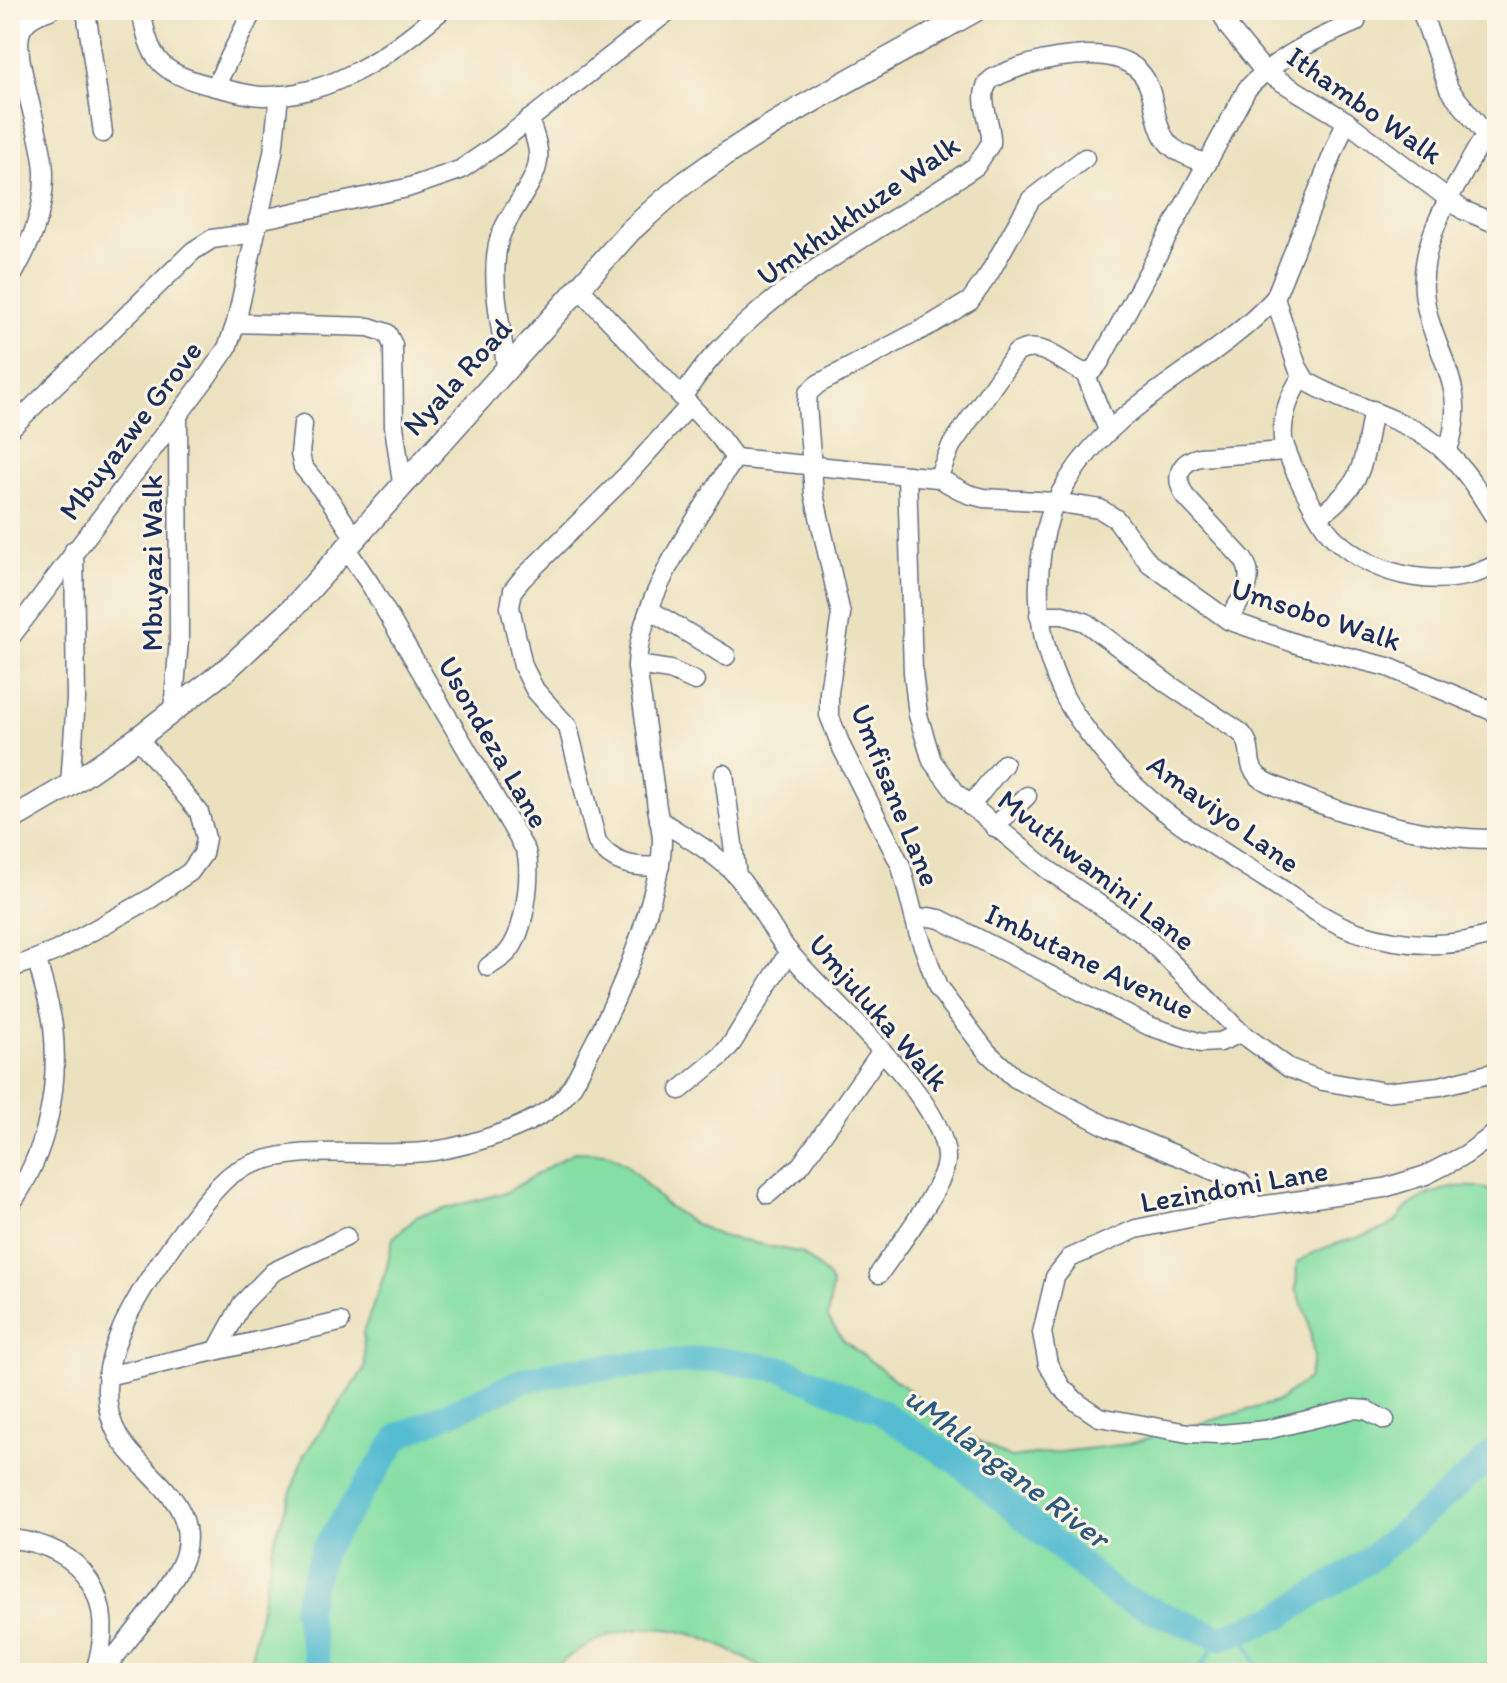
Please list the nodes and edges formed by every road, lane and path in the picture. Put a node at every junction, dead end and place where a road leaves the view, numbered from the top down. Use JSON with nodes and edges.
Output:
{"nodes":[{"id":1,"x":50,"y":10,"type":"edge"},
{"id":2,"x":86,"y":10,"type":"edge"},
{"id":3,"x":141,"y":10,"type":"edge"},
{"id":4,"x":253,"y":10,"type":"edge"},
{"id":5,"x":442,"y":10,"type":"edge"},
{"id":6,"x":670,"y":10,"type":"edge"},
{"id":7,"x":976,"y":10,"type":"edge"},
{"id":8,"x":1220,"y":10,"type":"edge"},
{"id":9,"x":1421,"y":10,"type":"edge"},
{"id":10,"x":1356,"y":22,"type":"dead end"},
{"id":11,"x":1264,"y":71,"type":"junction"},
{"id":12,"x":215,"y":87,"type":"junction"},
{"id":13,"x":279,"y":95,"type":"junction"},
{"id":14,"x":529,"y":119,"type":"junction"},
{"id":15,"x":1346,"y":121,"type":"junction"},
{"id":16,"x":1491,"y":130,"type":"edge"},
{"id":17,"x":103,"y":133,"type":"dead end"},
{"id":18,"x":1085,"y":158,"type":"dead end"},
{"id":19,"x":1207,"y":164,"type":"junction"},
{"id":20,"x":1448,"y":198,"type":"junction"},
{"id":21,"x":1497,"y":224,"type":"edge"},
{"id":22,"x":257,"y":226,"type":"junction"},
{"id":23,"x":10,"y":280,"type":"edge"},
{"id":24,"x":580,"y":289,"type":"junction"},
{"id":25,"x":1275,"y":298,"type":"junction"},
{"id":26,"x":236,"y":323,"type":"junction"},
{"id":27,"x":506,"y":367,"type":"junction"},
{"id":28,"x":1085,"y":373,"type":"junction"},
{"id":29,"x":1302,"y":376,"type":"junction"},
{"id":30,"x":686,"y":401,"type":"junction"},
{"id":31,"x":1373,"y":410,"type":"junction"},
{"id":32,"x":178,"y":416,"type":"junction"},
{"id":33,"x":303,"y":424,"type":"dead end"},
{"id":34,"x":10,"y":429,"type":"edge"},
{"id":35,"x":1108,"y":430,"type":"junction"},
{"id":36,"x":1286,"y":451,"type":"junction"},
{"id":37,"x":1447,"y":452,"type":"junction"},
{"id":38,"x":735,"y":458,"type":"junction"},
{"id":39,"x":811,"y":467,"type":"junction"},
{"id":40,"x":907,"y":475,"type":"junction"},
{"id":41,"x":938,"y":478,"type":"junction"},
{"id":42,"x":402,"y":483,"type":"junction"},
{"id":43,"x":1055,"y":502,"type":"junction"},
{"id":44,"x":1319,"y":516,"type":"junction"},
{"id":45,"x":1497,"y":521,"type":"edge"},
{"id":46,"x":351,"y":545,"type":"junction"},
{"id":47,"x":74,"y":550,"type":"junction"},
{"id":48,"x":1497,"y":564,"type":"edge"},
{"id":49,"x":650,"y":610,"type":"junction"},
{"id":50,"x":1039,"y":615,"type":"junction"},
{"id":51,"x":1228,"y":620,"type":"junction"},
{"id":52,"x":10,"y":638,"type":"edge"},
{"id":53,"x":726,"y":656,"type":"dead end"},
{"id":54,"x":637,"y":665,"type":"junction"},
{"id":55,"x":695,"y":681,"type":"dead end"},
{"id":56,"x":173,"y":711,"type":"junction"},
{"id":57,"x":1497,"y":713,"type":"edge"},
{"id":58,"x":138,"y":738,"type":"junction"},
{"id":59,"x":1004,"y":764,"type":"dead end"},
{"id":60,"x":724,"y":774,"type":"dead end"},
{"id":61,"x":70,"y":785,"type":"junction"},
{"id":62,"x":1027,"y":796,"type":"dead end"},
{"id":63,"x":970,"y":806,"type":"junction"},
{"id":64,"x":10,"y":820,"type":"edge"},
{"id":65,"x":659,"y":820,"type":"junction"},
{"id":66,"x":994,"y":827,"type":"junction"},
{"id":67,"x":1497,"y":839,"type":"edge"},
{"id":68,"x":660,"y":866,"type":"junction"},
{"id":69,"x":737,"y":876,"type":"junction"},
{"id":70,"x":915,"y":920,"type":"junction"},
{"id":71,"x":1497,"y":932,"type":"edge"},
{"id":72,"x":789,"y":952,"type":"junction"},
{"id":73,"x":37,"y":959,"type":"junction"},
{"id":74,"x":488,"y":967,"type":"dead end"},
{"id":75,"x":10,"y":969,"type":"edge"},
{"id":76,"x":1241,"y":1033,"type":"junction"},
{"id":77,"x":881,"y":1052,"type":"junction"},
{"id":78,"x":1497,"y":1072,"type":"edge"},
{"id":79,"x":680,"y":1090,"type":"dead end"},
{"id":80,"x":1497,"y":1132,"type":"edge"},
{"id":81,"x":768,"y":1194,"type":"dead end"},
{"id":82,"x":10,"y":1205,"type":"edge"},
{"id":83,"x":1254,"y":1207,"type":"junction"},
{"id":84,"x":346,"y":1237,"type":"dead end"},
{"id":85,"x":879,"y":1274,"type":"dead end"},
{"id":86,"x":340,"y":1322,"type":"dead end"},
{"id":87,"x":217,"y":1350,"type":"junction"},
{"id":88,"x":107,"y":1376,"type":"junction"},
{"id":89,"x":1385,"y":1420,"type":"dead end"},
{"id":90,"x":10,"y":1539,"type":"edge"},
{"id":91,"x":94,"y":1673,"type":"edge"},
{"id":92,"x":102,"y":1673,"type":"edge"}],
"edges":[{"from":1,"to":23,"type":"street"},
{"from":2,"to":17,"type":"street"},
{"from":3,"to":12,"type":"street"},
{"from":4,"to":12,"type":"street"},
{"from":5,"to":13,"type":"street"},
{"from":6,"to":14,"type":"street"},
{"from":7,"to":24,"type":"street","name":"Nyala Road"},
{"from":8,"to":11,"type":"street","name":"Ithambo Walk"},
{"from":9,"to":16,"type":"street"},
{"from":10,"to":11,"type":"street"},
{"from":11,"to":15,"type":"street","name":"Ithambo Walk"},
{"from":11,"to":19,"type":"street"},
{"from":12,"to":13,"type":"street"},
{"from":13,"to":22,"type":"street","name":"Mbuyazwe Grove"},
{"from":14,"to":22,"type":"street"},
{"from":14,"to":27,"type":"street"},
{"from":15,"to":20,"type":"street","name":"Ithambo Walk"},
{"from":15,"to":25,"type":"street","name":"Amaviyo Lane"},
{"from":16,"to":20,"type":"street"},
{"from":18,"to":39,"type":"street","name":"Umfisane Lane"},
{"from":19,"to":28,"type":"street"},
{"from":19,"to":30,"type":"street","name":"Umkhukhuze Walk"},
{"from":20,"to":21,"type":"street","name":"Ithambo Walk"},
{"from":20,"to":37,"type":"street"},
{"from":22,"to":26,"type":"street","name":"Mbuyazwe Grove"},
{"from":22,"to":34,"type":"street"},
{"from":24,"to":27,"type":"street","name":"Nyala Road"},
{"from":24,"to":30,"type":"street"},
{"from":25,"to":29,"type":"street"},
{"from":25,"to":35,"type":"street","name":"Amaviyo Lane"},
{"from":26,"to":32,"type":"street","name":"Mbuyazwe Grove"},
{"from":26,"to":42,"type":"street"},
{"from":27,"to":42,"type":"street","name":"Nyala Road"},
{"from":28,"to":35,"type":"street"},
{"from":28,"to":41,"type":"street"},
{"from":29,"to":31,"type":"street"},
{"from":29,"to":36,"type":"street"},
{"from":30,"to":38,"type":"street"},
{"from":30,"to":68,"type":"street","name":"Umkhukhuze Walk"},
{"from":31,"to":37,"type":"street"},
{"from":31,"to":44,"type":"street"},
{"from":32,"to":47,"type":"street","name":"Mbuyazwe Grove"},
{"from":32,"to":56,"type":"street","name":"Mbuyazi Walk"},
{"from":33,"to":46,"type":"street","name":"Usondeza Lane"},
{"from":35,"to":43,"type":"street","name":"Amaviyo Lane"},
{"from":36,"to":44,"type":"street"},
{"from":36,"to":51,"type":"street"},
{"from":37,"to":45,"type":"street"},
{"from":38,"to":39,"type":"street"},
{"from":38,"to":49,"type":"street"},
{"from":39,"to":40,"type":"street"},
{"from":39,"to":70,"type":"street","name":"Umfisane Lane"},
{"from":40,"to":41,"type":"street"},
{"from":40,"to":63,"type":"street","name":"Mvuthwamini Lane"},
{"from":41,"to":43,"type":"street","name":"Umsobo Walk"},
{"from":42,"to":46,"type":"street","name":"Nyala Road"},
{"from":43,"to":50,"type":"street","name":"Amaviyo Lane"},
{"from":43,"to":51,"type":"street","name":"Umsobo Walk"},
{"from":44,"to":48,"type":"street"},
{"from":46,"to":56,"type":"street","name":"Nyala Road"},
{"from":46,"to":74,"type":"street","name":"Usondeza Lane"},
{"from":47,"to":52,"type":"street","name":"Mbuyazwe Grove"},
{"from":47,"to":61,"type":"street"},
{"from":49,"to":53,"type":"street"},
{"from":49,"to":54,"type":"street"},
{"from":50,"to":67,"type":"street"},
{"from":50,"to":71,"type":"street","name":"Amaviyo Lane"},
{"from":51,"to":57,"type":"street","name":"Umsobo Walk"},
{"from":54,"to":55,"type":"street"},
{"from":54,"to":65,"type":"street"},
{"from":56,"to":58,"type":"street","name":"Nyala Road"},
{"from":58,"to":61,"type":"street","name":"Nyala Road"},
{"from":58,"to":73,"type":"street"},
{"from":59,"to":63,"type":"street"},
{"from":60,"to":69,"type":"street"},
{"from":61,"to":64,"type":"street","name":"Nyala Road"},
{"from":62,"to":66,"type":"street"},
{"from":63,"to":66,"type":"street","name":"Mvuthwamini Lane"},
{"from":65,"to":68,"type":"street"},
{"from":65,"to":69,"type":"street","name":"Umjuluka Walk"},
{"from":66,"to":76,"type":"street","name":"Mvuthwamini Lane"},
{"from":68,"to":88,"type":"street"},
{"from":69,"to":72,"type":"street","name":"Umjuluka Walk"},
{"from":70,"to":76,"type":"street","name":"Imbutane Avenue"},
{"from":70,"to":83,"type":"street","name":"Umfisane Lane"},
{"from":72,"to":77,"type":"street","name":"Umjuluka Walk"},
{"from":72,"to":79,"type":"street"},
{"from":73,"to":75,"type":"street"},
{"from":73,"to":82,"type":"street"},
{"from":76,"to":78,"type":"street","name":"Mvuthwamini Lane"},
{"from":77,"to":81,"type":"street"},
{"from":77,"to":85,"type":"street","name":"Umjuluka Walk"},
{"from":80,"to":83,"type":"street","name":"Lezindoni Lane"},
{"from":83,"to":89,"type":"street","name":"Lezindoni Lane"},
{"from":84,"to":87,"type":"street"},
{"from":86,"to":87,"type":"street"},
{"from":87,"to":88,"type":"street"},
{"from":88,"to":92,"type":"street"},
{"from":90,"to":91,"type":"street"}]}
